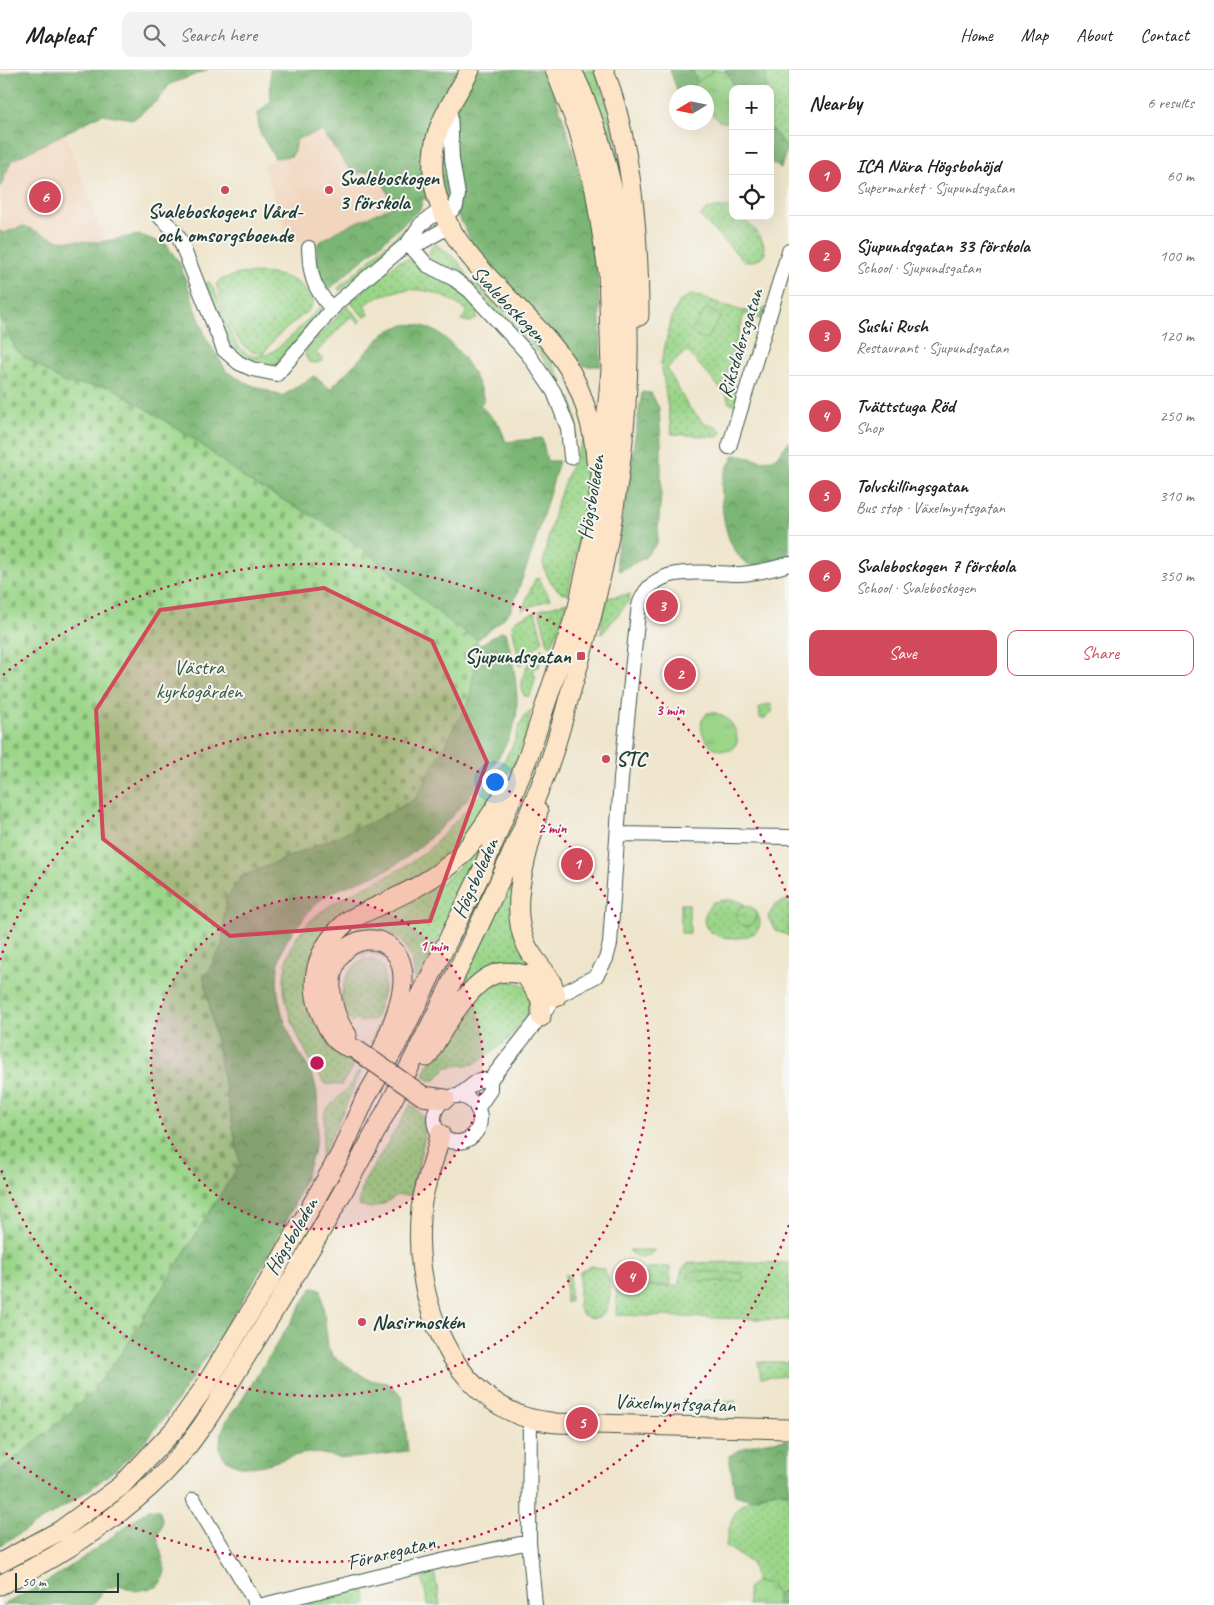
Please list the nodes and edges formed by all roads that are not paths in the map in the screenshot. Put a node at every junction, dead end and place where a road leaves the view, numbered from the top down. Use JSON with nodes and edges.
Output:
{"nodes":[{"id":1,"x":470,"y":70,"type":"edge"},
{"id":2,"x":555,"y":70,"type":"edge"},
{"id":3,"x":572,"y":70,"type":"edge"},
{"id":4,"x":604,"y":70,"type":"edge"},
{"id":5,"x":160,"y":217,"type":"dead end"},
{"id":6,"x":446,"y":217,"type":"junction"},
{"id":7,"x":408,"y":244,"type":"junction"},
{"id":8,"x":309,"y":248,"type":"dead end"},
{"id":9,"x":789,"y":251,"type":"edge"},
{"id":10,"x":331,"y":308,"type":"junction"},
{"id":11,"x":629,"y":376,"type":"junction"},
{"id":12,"x":579,"y":389,"type":"junction"},
{"id":13,"x":554,"y":392,"type":"junction"},
{"id":14,"x":729,"y":448,"type":"dead end"},
{"id":15,"x":571,"y":457,"type":"dead end"},
{"id":16,"x":597,"y":518,"type":"junction"},
{"id":17,"x":789,"y":564,"type":"edge"},
{"id":18,"x":528,"y":757,"type":"junction"},
{"id":19,"x":548,"y":766,"type":"junction"},
{"id":20,"x":618,"y":834,"type":"junction"},
{"id":21,"x":789,"y":837,"type":"edge"},
{"id":22,"x":556,"y":997,"type":"junction"},
{"id":23,"x":541,"y":1016,"type":"junction"},
{"id":24,"x":355,"y":1049,"type":"junction"},
{"id":25,"x":404,"y":1077,"type":"junction"},
{"id":26,"x":490,"y":1080,"type":"junction"},
{"id":27,"x":365,"y":1099,"type":"junction"},
{"id":28,"x":446,"y":1103,"type":"junction"},
{"id":29,"x":477,"y":1109,"type":"junction"},
{"id":30,"x":445,"y":1137,"type":"junction"},
{"id":31,"x":530,"y":1418,"type":"junction"},
{"id":32,"x":789,"y":1429,"type":"edge"},
{"id":33,"x":194,"y":1500,"type":"dead end"},
{"id":34,"x":529,"y":1542,"type":"junction"},
{"id":35,"x":0,"y":1563,"type":"edge"},
{"id":36,"x":0,"y":1585,"type":"edge"},
{"id":37,"x":269,"y":1604,"type":"edge"},
{"id":38,"x":256,"y":1605,"type":"edge"},
{"id":39,"x":536,"y":1605,"type":"edge"}],
"edges":[{"from":1,"to":6,"type":"main road"},
{"from":2,"to":16,"type":"main road","name":"Högsboleden"},
{"from":3,"to":11,"type":"main road","name":"Högsboleden"},
{"from":4,"to":11,"type":"main road"},
{"from":5,"to":10,"type":"street"},
{"from":6,"to":7,"type":"street"},
{"from":6,"to":7,"type":"street"},
{"from":6,"to":12,"type":"main road"},
{"from":7,"to":10,"type":"street"},
{"from":7,"to":13,"type":"street","name":"Svaleboskogen"},
{"from":8,"to":10,"type":"street"},
{"from":9,"to":14,"type":"street","name":"Riksdalersgatan"},
{"from":11,"to":19,"type":"main road","name":"Högsboleden"},
{"from":12,"to":13,"type":"street"},
{"from":12,"to":16,"type":"main road"},
{"from":13,"to":15,"type":"street","name":"Svaleboskogen"},
{"from":16,"to":18,"type":"main road","name":"Högsboleden"},
{"from":17,"to":20,"type":"street"},
{"from":18,"to":24,"type":"main road"},
{"from":18,"to":27,"type":"main road","name":"Högsboleden"},
{"from":19,"to":22,"type":"main road"},
{"from":19,"to":25,"type":"main road","name":"Högsboleden"},
{"from":20,"to":21,"type":"street"},
{"from":20,"to":22,"type":"street"},
{"from":22,"to":23,"type":"street"},
{"from":23,"to":25,"type":"main road"},
{"from":23,"to":26,"type":"street"},
{"from":24,"to":27,"type":"main road"},
{"from":24,"to":28,"type":"main road","bridge":true},
{"from":25,"to":36,"type":"main road","name":"Högsboleden"},
{"from":26,"to":28,"type":"street"},
{"from":26,"to":29,"type":"street"},
{"from":27,"to":35,"type":"main road","name":"Högsboleden"},
{"from":28,"to":29,"type":"street"},
{"from":28,"to":30,"type":"street"},
{"from":29,"to":30,"type":"street"},
{"from":30,"to":31,"type":"main road","name":"Växelmyntsgatan"},
{"from":31,"to":32,"type":"main road","name":"Växelmyntsgatan"},
{"from":31,"to":34,"type":"street"},
{"from":33,"to":38,"type":"street"},
{"from":34,"to":37,"type":"street","name":"Föraregatan"},
{"from":34,"to":39,"type":"street"}]}
